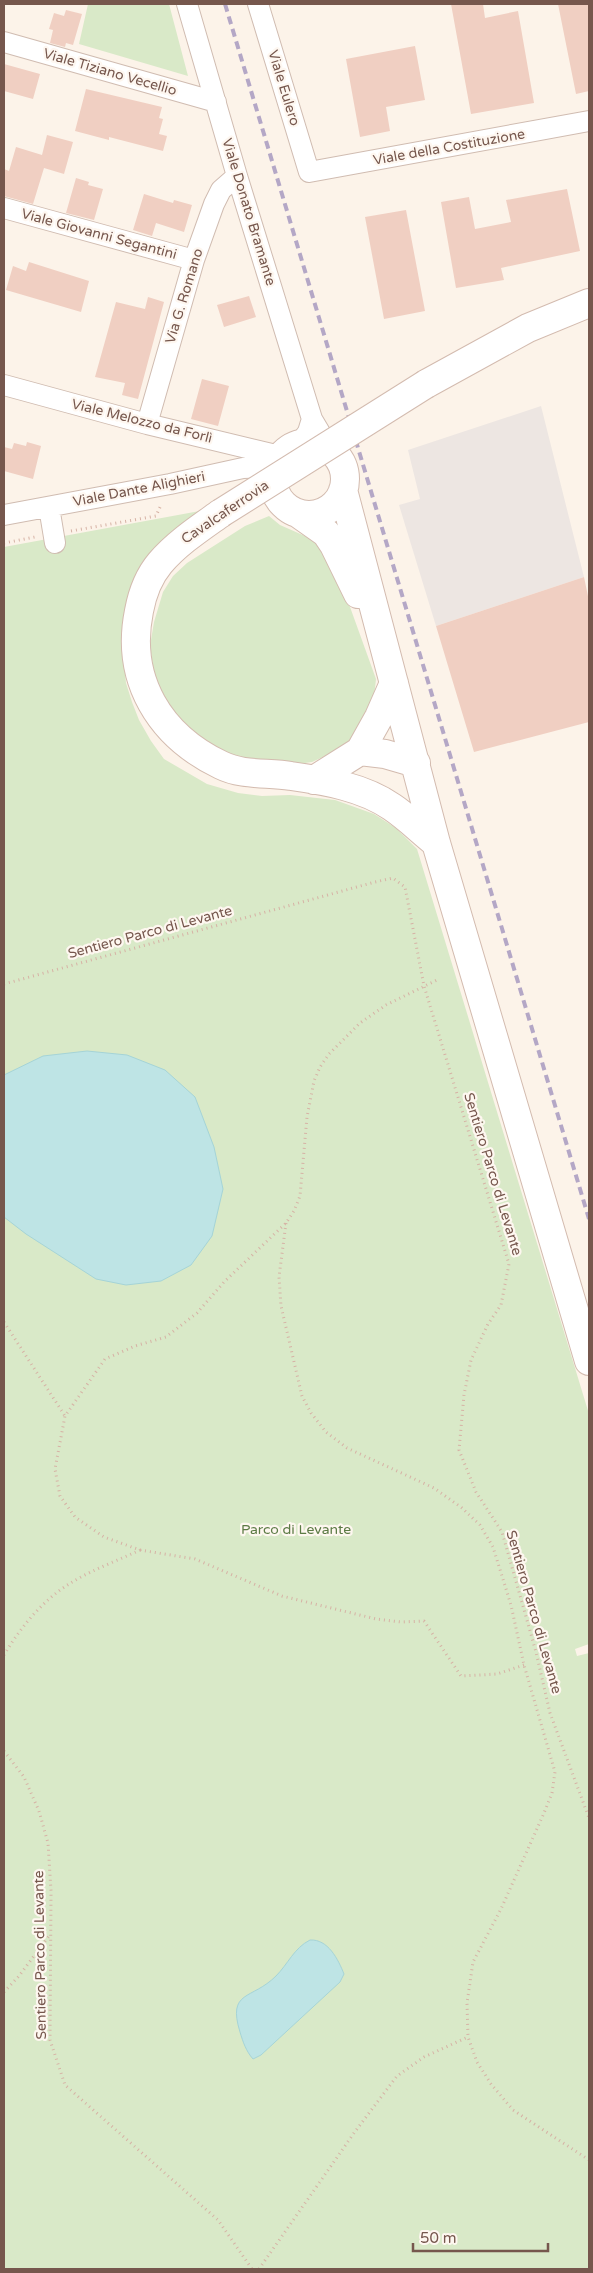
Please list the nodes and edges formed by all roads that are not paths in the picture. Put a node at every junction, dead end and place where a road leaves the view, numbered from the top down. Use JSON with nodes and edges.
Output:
{"nodes":[{"id":1,"x":187,"y":4,"type":"edge"},
{"id":2,"x":258,"y":4,"type":"edge"},
{"id":3,"x":4,"y":42,"type":"edge"},
{"id":4,"x":216,"y":102,"type":"junction"},
{"id":5,"x":589,"y":122,"type":"edge"},
{"id":6,"x":310,"y":172,"type":"joint"},
{"id":7,"x":237,"y":176,"type":"junction"},
{"id":8,"x":4,"y":208,"type":"edge"},
{"id":9,"x":194,"y":260,"type":"junction"},
{"id":10,"x":589,"y":302,"type":"edge"},
{"id":11,"x":4,"y":385,"type":"edge"},
{"id":12,"x":312,"y":419,"type":"junction"},
{"id":13,"x":147,"y":424,"type":"junction"},
{"id":14,"x":331,"y":451,"type":"junction"},
{"id":15,"x":285,"y":456,"type":"junction"},
{"id":16,"x":343,"y":490,"type":"junction"},
{"id":17,"x":49,"y":507,"type":"junction"},
{"id":18,"x":299,"y":514,"type":"junction"},
{"id":19,"x":4,"y":515,"type":"edge"},
{"id":20,"x":54,"y":539,"type":"road end"},
{"id":21,"x":379,"y":630,"type":"junction"},
{"id":22,"x":394,"y":683,"type":"junction"},
{"id":23,"x":360,"y":751,"type":"junction"},
{"id":24,"x":416,"y":763,"type":"junction"},
{"id":25,"x":314,"y":780,"type":"junction"},
{"id":26,"x":374,"y":796,"type":"junction"},
{"id":27,"x":436,"y":843,"type":"junction"},
{"id":28,"x":589,"y":1360,"type":"edge"}],
"edges":[{"from":1,"to":4,"type":"street","name":"Viale Donato Bramante"},
{"from":2,"to":6,"type":"street","name":"Viale Eulero"},
{"from":3,"to":4,"type":"street","name":"Viale Tiziano Vecellio"},
{"from":4,"to":7,"type":"street","name":"Viale Donato Bramante"},
{"from":5,"to":6,"type":"street","name":"Viale della Costituzione"},
{"from":7,"to":9,"type":"street","name":"Via G. Romano"},
{"from":7,"to":12,"type":"street","name":"Viale Donato Bramante"},
{"from":8,"to":9,"type":"street","name":"Viale Giovanni Segantini"},
{"from":9,"to":13,"type":"street","name":"Via G. Romano"},
{"from":10,"to":25,"type":"street","name":"Cavalcaferrovia","bridge":true},
{"from":11,"to":13,"type":"street","name":"Viale Melozzo da Forlì"},
{"from":12,"to":14,"type":"street","name":"Viale Donato Bramante"},
{"from":12,"to":15,"type":"street"},
{"from":13,"to":15,"type":"street","name":"Viale Melozzo da Forlì"},
{"from":14,"to":15,"type":"street"},
{"from":14,"to":16,"type":"street"},
{"from":15,"to":17,"type":"street","name":"Viale Dante Alighieri"},
{"from":15,"to":18,"type":"street"},
{"from":16,"to":18,"type":"street"},
{"from":16,"to":21,"type":"street"},
{"from":17,"to":19,"type":"street","name":"Viale Dante Alighieri"},
{"from":17,"to":20,"type":"street"},
{"from":18,"to":21,"type":"street"},
{"from":21,"to":22,"type":"street"},
{"from":22,"to":23,"type":"street"},
{"from":22,"to":24,"type":"street"},
{"from":23,"to":24,"type":"street"},
{"from":23,"to":25,"type":"street"},
{"from":24,"to":26,"type":"street"},
{"from":24,"to":27,"type":"street"},
{"from":25,"to":26,"type":"street","name":"Cavalcaferrovia"},
{"from":26,"to":27,"type":"street","name":"Cavalcaferrovia"},
{"from":27,"to":28,"type":"street"}]}
